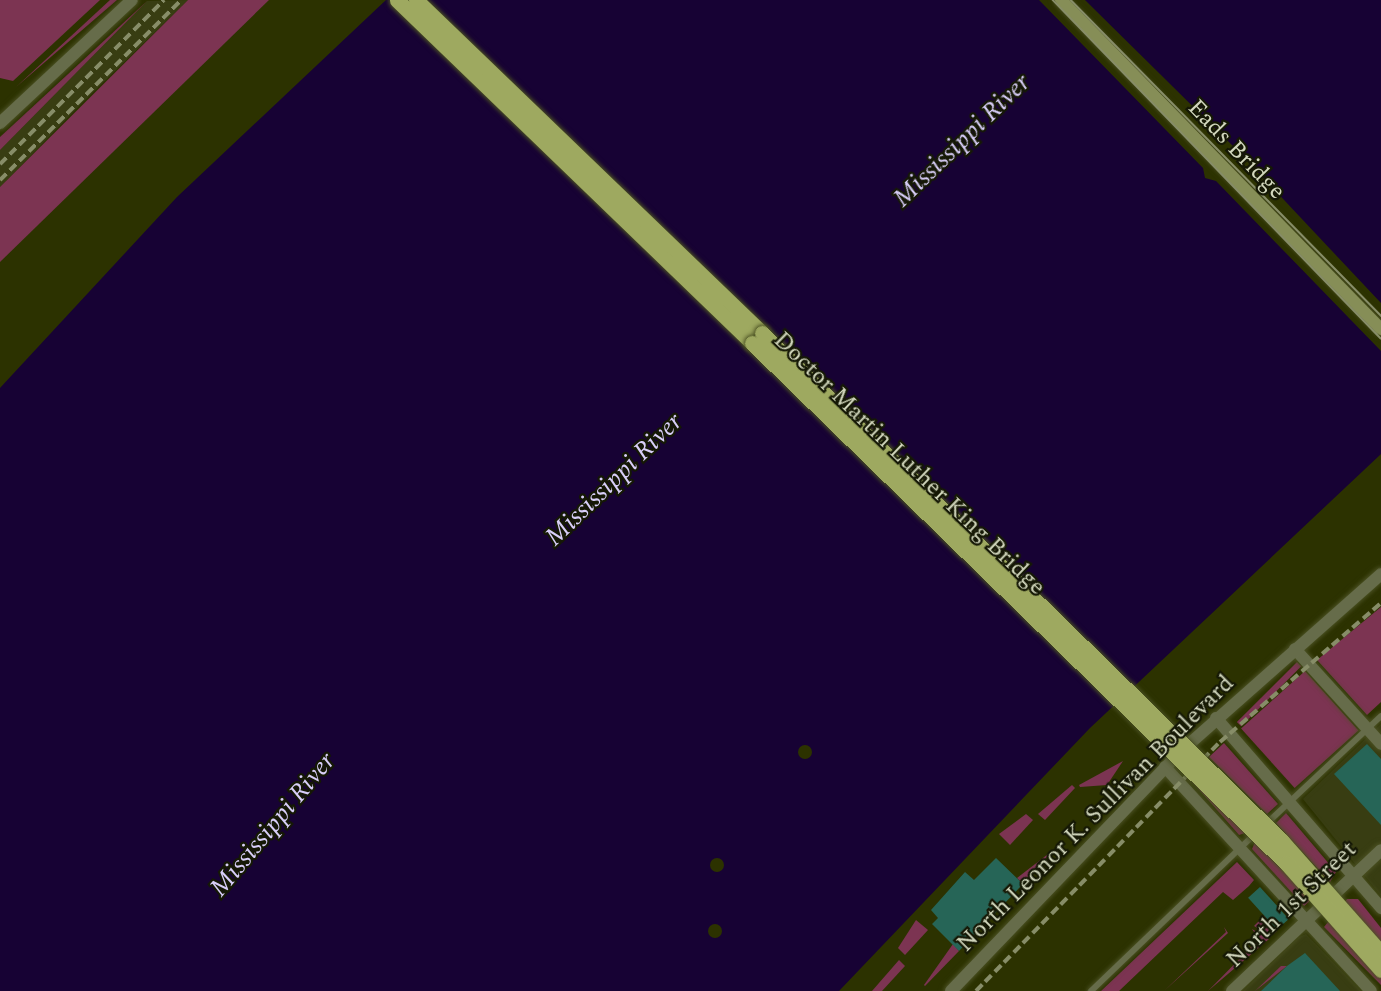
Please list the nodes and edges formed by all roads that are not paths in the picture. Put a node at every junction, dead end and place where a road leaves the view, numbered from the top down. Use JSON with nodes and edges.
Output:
{"nodes":[{"id":1,"x":132,"y":0,"type":"edge"},
{"id":2,"x":397,"y":0,"type":"edge"},
{"id":3,"x":416,"y":0,"type":"edge"},
{"id":4,"x":1060,"y":0,"type":"edge"},
{"id":5,"x":2,"y":118,"type":"edge"},
{"id":6,"x":1381,"y":329,"type":"edge"},
{"id":7,"x":1381,"y":573,"type":"edge"},
{"id":8,"x":1295,"y":649,"type":"junction"},
{"id":9,"x":1381,"y":716,"type":"edge"},
{"id":10,"x":1216,"y":718,"type":"junction"},
{"id":11,"x":1368,"y":729,"type":"junction"},
{"id":12,"x":1381,"y":744,"type":"edge"},
{"id":13,"x":1165,"y":767,"type":"junction"},
{"id":14,"x":1291,"y":801,"type":"junction"},
{"id":15,"x":1240,"y":847,"type":"junction"},
{"id":16,"x":1381,"y":850,"type":"edge"},
{"id":17,"x":1354,"y":876,"type":"junction"},
{"id":18,"x":1381,"y":908,"type":"edge"},
{"id":19,"x":1307,"y":920,"type":"junction"},
{"id":20,"x":1381,"y":953,"type":"edge"},
{"id":21,"x":1381,"y":970,"type":"edge"},
{"id":22,"x":951,"y":991,"type":"edge"},
{"id":23,"x":1091,"y":991,"type":"edge"},
{"id":24,"x":1232,"y":991,"type":"edge"},
{"id":25,"x":1371,"y":991,"type":"edge"}],
"edges":[{"from":1,"to":5,"type":"street"},
{"from":2,"to":21,"type":"main road","name":"Doctor Martin Luther King Bridge","bridge":true},
{"from":3,"to":20,"type":"main road","name":"Doctor Martin Luther King Bridge","bridge":true},
{"from":4,"to":6,"type":"main road","name":"Eads Bridge"},
{"from":7,"to":8,"type":"street","name":"North Leonor K. Sullivan Boulevard"},
{"from":8,"to":10,"type":"street","name":"North Leonor K. Sullivan Boulevard"},
{"from":8,"to":11,"type":"street"},
{"from":9,"to":11,"type":"lane"},
{"from":10,"to":13,"type":"street","name":"North Leonor K. Sullivan Boulevard"},
{"from":10,"to":14,"type":"street"},
{"from":11,"to":12,"type":"street"},
{"from":11,"to":14,"type":"lane"},
{"from":13,"to":15,"type":"street"},
{"from":13,"to":22,"type":"street","name":"North Leonor K. Sullivan Boulevard"},
{"from":14,"to":15,"type":"lane"},
{"from":14,"to":17,"type":"street"},
{"from":15,"to":19,"type":"street"},
{"from":15,"to":23,"type":"lane"},
{"from":16,"to":17,"type":"street","name":"North 1st Street"},
{"from":17,"to":18,"type":"street"},
{"from":17,"to":19,"type":"street","name":"North 1st Street"},
{"from":19,"to":24,"type":"street","name":"North 1st Street"},
{"from":19,"to":25,"type":"street"}]}
